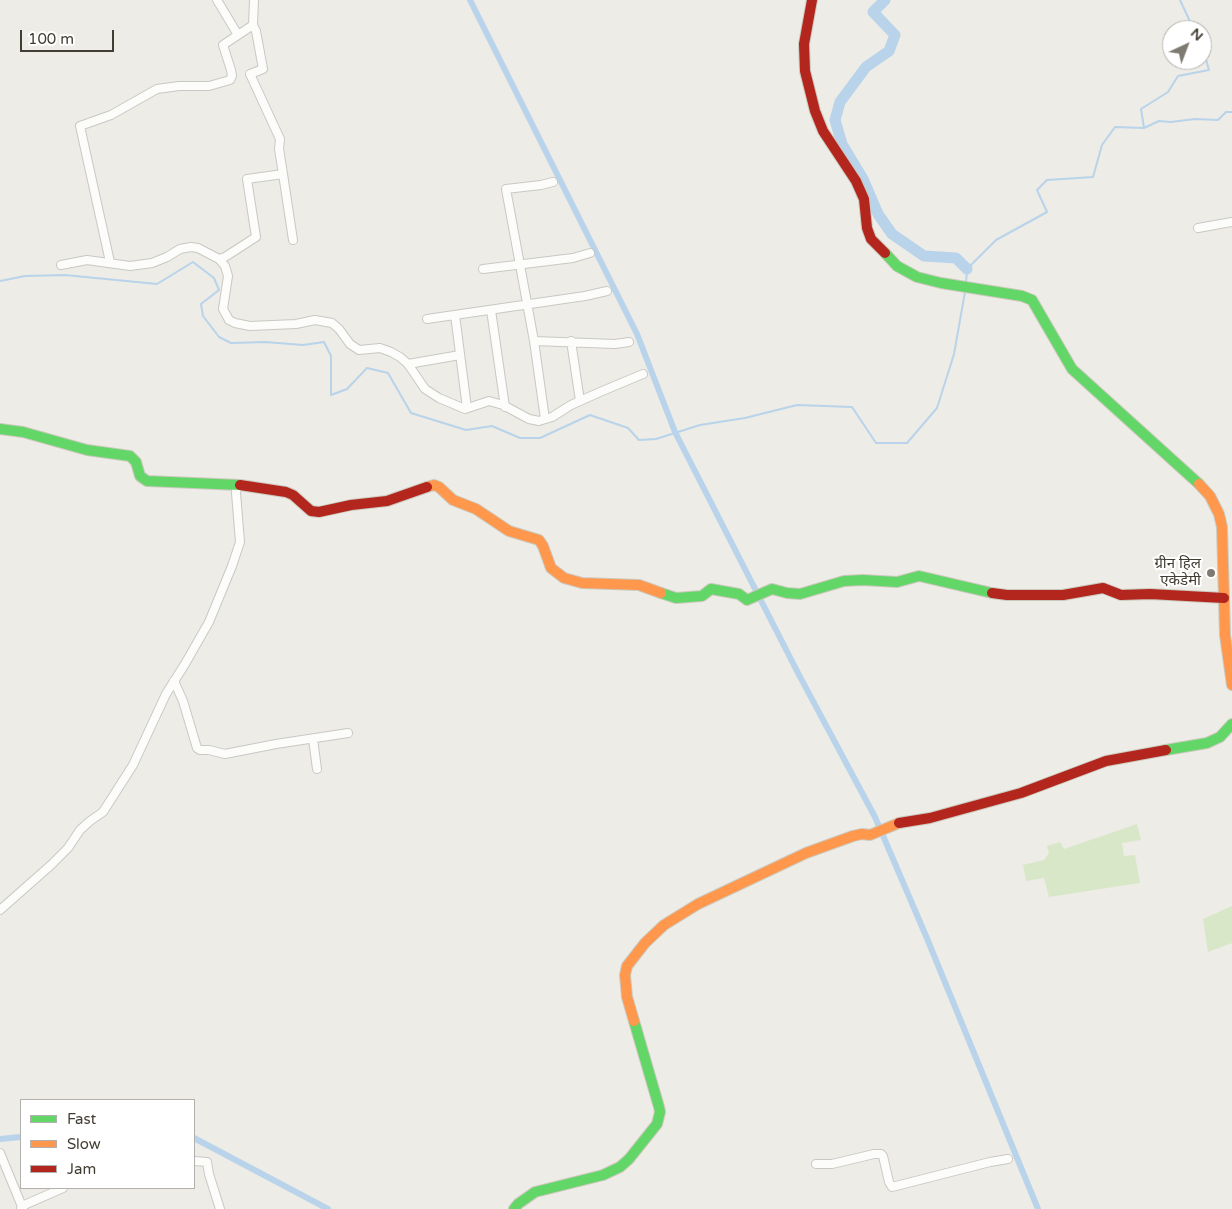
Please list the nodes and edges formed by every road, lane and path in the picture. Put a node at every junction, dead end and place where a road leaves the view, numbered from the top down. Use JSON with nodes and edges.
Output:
{"nodes":[{"id":1,"x":217,"y":0,"type":"edge"},
{"id":2,"x":254,"y":0,"type":"edge"},
{"id":3,"x":812,"y":0,"type":"edge"},
{"id":4,"x":253,"y":25,"type":"junction"},
{"id":5,"x":238,"y":35,"type":"junction"},
{"id":6,"x":283,"y":174,"type":"junction"},
{"id":7,"x":553,"y":182,"type":"dead end"},
{"id":8,"x":1232,"y":222,"type":"edge"},
{"id":9,"x":1198,"y":228,"type":"dead end"},
{"id":10,"x":293,"y":240,"type":"dead end"},
{"id":11,"x":590,"y":253,"type":"dead end"},
{"id":12,"x":219,"y":259,"type":"junction"},
{"id":13,"x":110,"y":262,"type":"junction"},
{"id":14,"x":61,"y":265,"type":"dead end"},
{"id":15,"x":520,"y":265,"type":"junction"},
{"id":16,"x":482,"y":269,"type":"dead end"},
{"id":17,"x":607,"y":292,"type":"dead end"},
{"id":18,"x":528,"y":305,"type":"junction"},
{"id":19,"x":491,"y":310,"type":"junction"},
{"id":20,"x":455,"y":315,"type":"junction"},
{"id":21,"x":427,"y":319,"type":"dead end"},
{"id":22,"x":534,"y":341,"type":"junction"},
{"id":23,"x":571,"y":341,"type":"junction"},
{"id":24,"x":629,"y":342,"type":"dead end"},
{"id":25,"x":460,"y":355,"type":"junction"},
{"id":26,"x":408,"y":364,"type":"junction"},
{"id":27,"x":643,"y":374,"type":"dead end"},
{"id":28,"x":580,"y":401,"type":"junction"},
{"id":29,"x":505,"y":407,"type":"junction"},
{"id":30,"x":467,"y":408,"type":"junction"},
{"id":31,"x":545,"y":419,"type":"junction"},
{"id":32,"x":0,"y":429,"type":"edge"},
{"id":33,"x":237,"y":485,"type":"junction"},
{"id":34,"x":1227,"y":602,"type":"edge"},
{"id":35,"x":174,"y":681,"type":"junction"},
{"id":36,"x":1232,"y":685,"type":"edge"},
{"id":37,"x":1232,"y":724,"type":"edge"},
{"id":38,"x":348,"y":734,"type":"dead end"},
{"id":39,"x":312,"y":739,"type":"junction"},
{"id":40,"x":317,"y":769,"type":"dead end"},
{"id":41,"x":0,"y":910,"type":"edge"},
{"id":42,"x":0,"y":1153,"type":"edge"},
{"id":43,"x":1008,"y":1159,"type":"dead end"},
{"id":44,"x":195,"y":1161,"type":"edge"},
{"id":45,"x":816,"y":1164,"type":"dead end"},
{"id":46,"x":61,"y":1189,"type":"edge"},
{"id":47,"x":22,"y":1208,"type":"edge"},
{"id":48,"x":220,"y":1209,"type":"edge"},
{"id":49,"x":514,"y":1209,"type":"edge"}],
"edges":[{"from":1,"to":5,"type":"street"},
{"from":2,"to":4,"type":"street"},
{"from":3,"to":34,"type":"street"},
{"from":4,"to":5,"type":"street"},
{"from":4,"to":6,"type":"street"},
{"from":5,"to":13,"type":"street"},
{"from":6,"to":10,"type":"street"},
{"from":6,"to":12,"type":"street"},
{"from":7,"to":15,"type":"street"},
{"from":8,"to":9,"type":"street"},
{"from":11,"to":15,"type":"street"},
{"from":12,"to":13,"type":"street"},
{"from":12,"to":26,"type":"street"},
{"from":13,"to":14,"type":"street"},
{"from":15,"to":16,"type":"street"},
{"from":15,"to":18,"type":"street"},
{"from":17,"to":18,"type":"street"},
{"from":18,"to":19,"type":"street"},
{"from":18,"to":22,"type":"street"},
{"from":19,"to":20,"type":"street"},
{"from":19,"to":29,"type":"street"},
{"from":20,"to":21,"type":"street"},
{"from":20,"to":25,"type":"street"},
{"from":22,"to":23,"type":"street"},
{"from":22,"to":31,"type":"street"},
{"from":23,"to":24,"type":"street"},
{"from":23,"to":28,"type":"street"},
{"from":25,"to":26,"type":"street"},
{"from":25,"to":30,"type":"street"},
{"from":26,"to":30,"type":"street"},
{"from":27,"to":28,"type":"street"},
{"from":28,"to":31,"type":"street"},
{"from":29,"to":30,"type":"street"},
{"from":29,"to":31,"type":"street"},
{"from":32,"to":33,"type":"street"},
{"from":33,"to":34,"type":"street"},
{"from":33,"to":35,"type":"street"},
{"from":34,"to":36,"type":"street"},
{"from":35,"to":39,"type":"street"},
{"from":35,"to":41,"type":"street"},
{"from":37,"to":49,"type":"street"},
{"from":38,"to":39,"type":"street"},
{"from":39,"to":40,"type":"street"},
{"from":42,"to":47,"type":"street"},
{"from":43,"to":45,"type":"street"},
{"from":44,"to":48,"type":"street"},
{"from":46,"to":47,"type":"street"}]}
